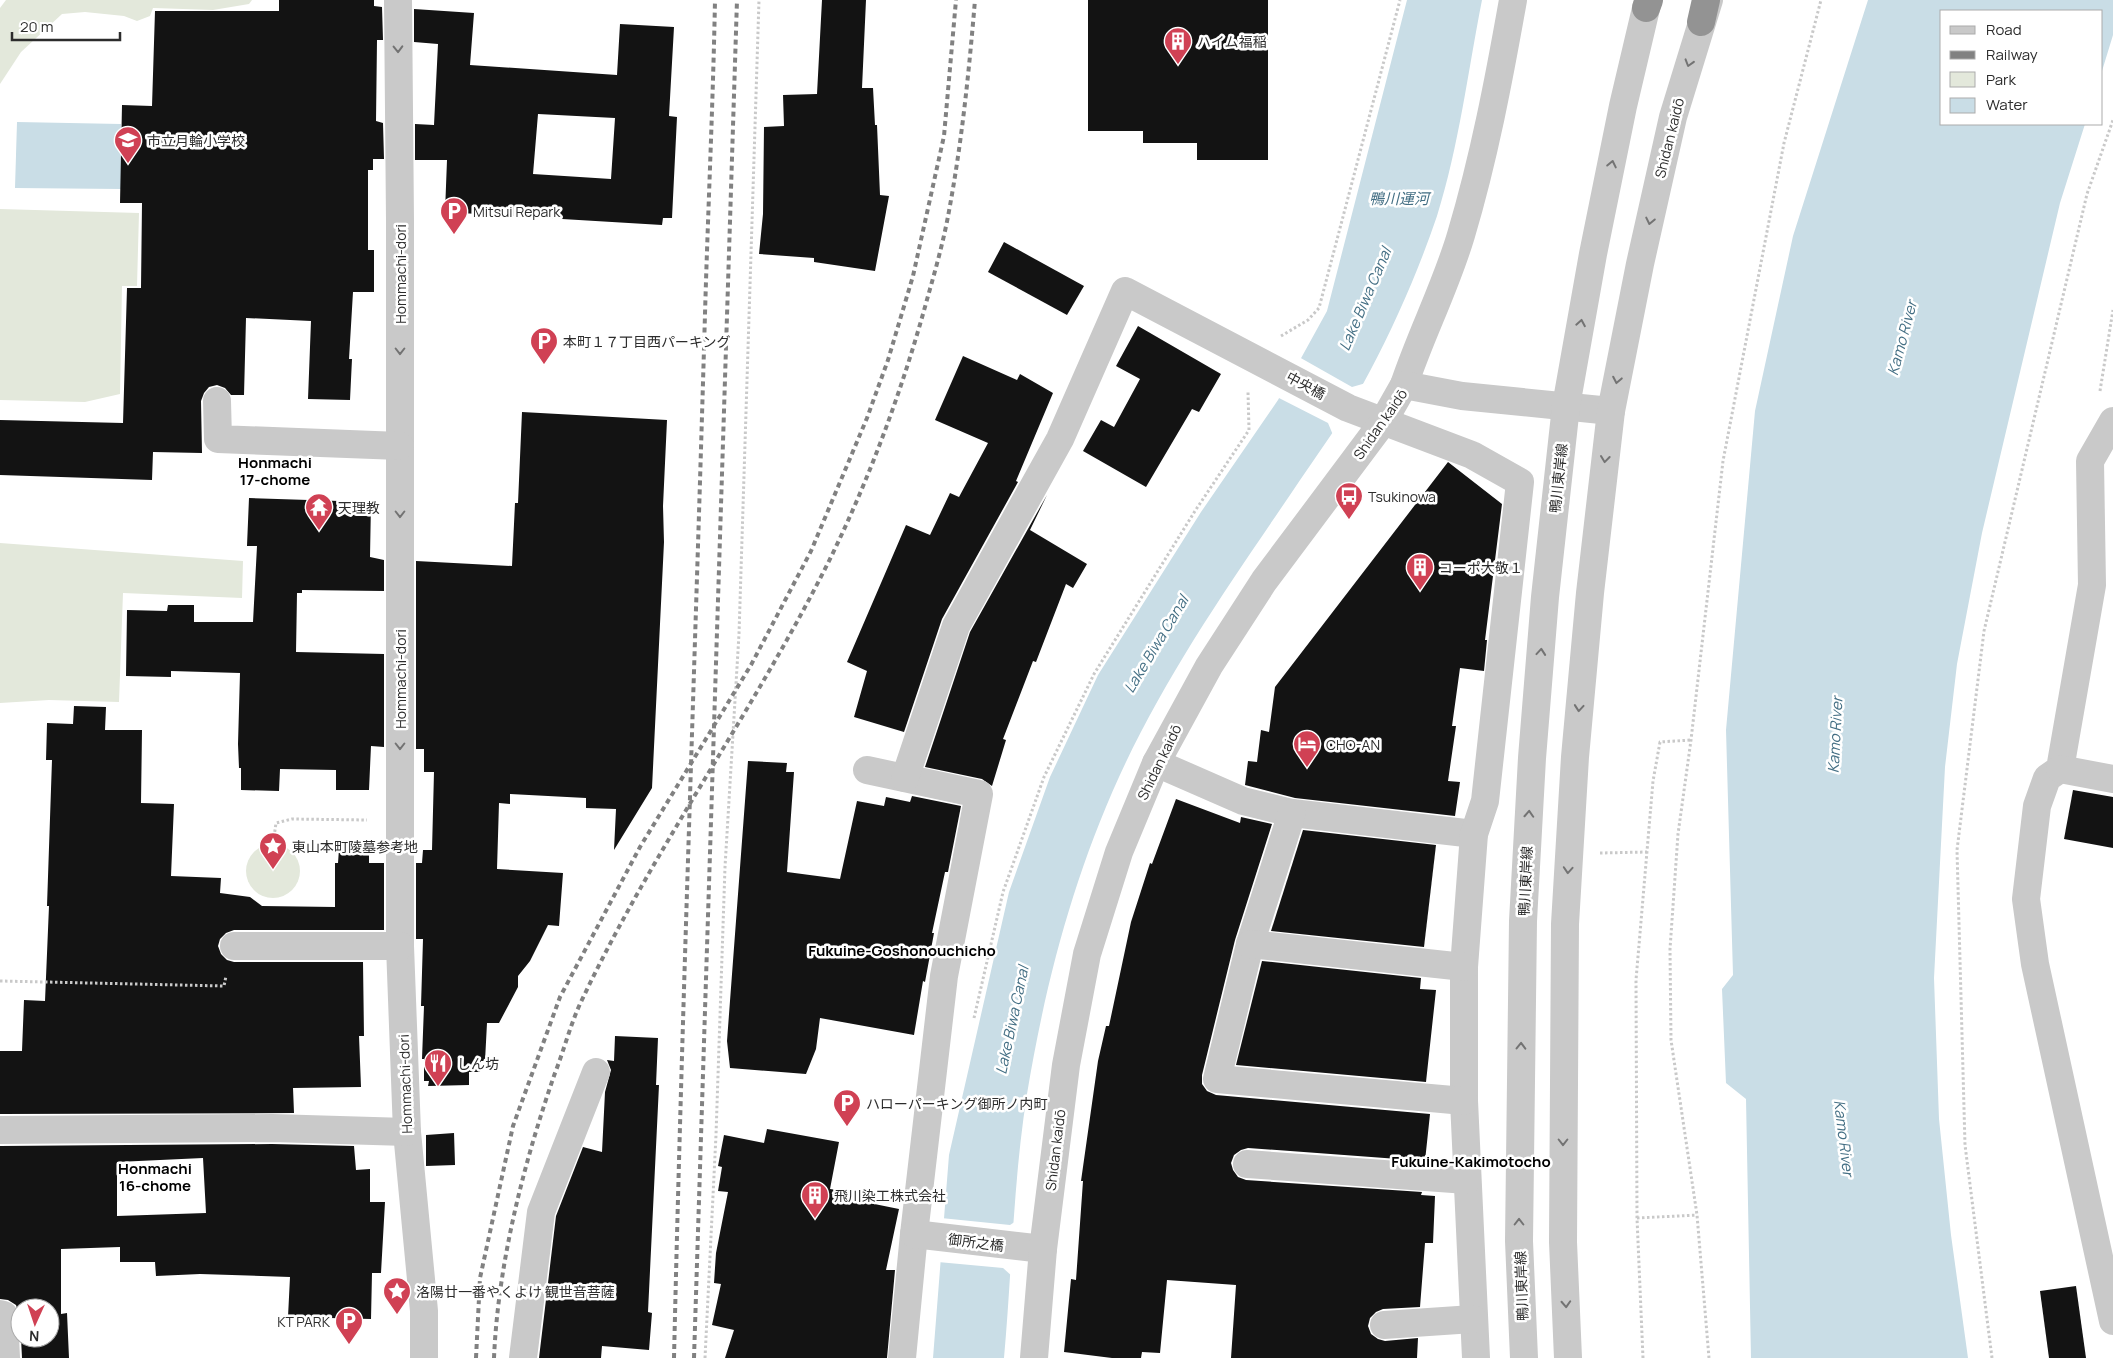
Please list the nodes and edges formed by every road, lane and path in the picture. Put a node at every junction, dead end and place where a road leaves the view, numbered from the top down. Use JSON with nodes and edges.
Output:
{"nodes":[{"id":1,"x":398,"y":0,"type":"edge"},
{"id":2,"x":759,"y":0,"type":"edge"},
{"id":3,"x":1400,"y":0,"type":"edge"},
{"id":4,"x":1513,"y":0,"type":"edge"},
{"id":5,"x":1821,"y":0,"type":"edge"},
{"id":6,"x":1648,"y":3,"type":"edge"},
{"id":7,"x":1705,"y":8,"type":"edge"},
{"id":8,"x":2113,"y":120,"type":"edge"},
{"id":9,"x":2113,"y":310,"type":"edge"},
{"id":10,"x":1264,"y":363,"type":"junction"},
{"id":11,"x":1404,"y":385,"type":"junction"},
{"id":12,"x":217,"y":401,"type":"dead end"},
{"id":13,"x":1566,"y":406,"type":"junction"},
{"id":14,"x":1611,"y":411,"type":"junction"},
{"id":15,"x":1383,"y":422,"type":"junction"},
{"id":16,"x":400,"y":446,"type":"junction"},
{"id":17,"x":2105,"y":449,"type":"edge"},
{"id":18,"x":2102,"y":585,"type":"edge"},
{"id":19,"x":1691,"y":740,"type":"junction"},
{"id":20,"x":1156,"y":763,"type":"junction"},
{"id":21,"x":2060,"y":769,"type":"junction"},
{"id":22,"x":867,"y":770,"type":"dead end"},
{"id":23,"x":905,"y":778,"type":"junction"},
{"id":24,"x":2113,"y":779,"type":"edge"},
{"id":25,"x":1292,"y":813,"type":"junction"},
{"id":26,"x":371,"y":820,"type":"dead end"},
{"id":27,"x":1474,"y":834,"type":"junction"},
{"id":28,"x":274,"y":837,"type":"dead end"},
{"id":29,"x":1647,"y":852,"type":"junction"},
{"id":30,"x":1598,"y":853,"type":"dead end"},
{"id":31,"x":1250,"y":944,"type":"junction"},
{"id":32,"x":234,"y":946,"type":"joint"},
{"id":33,"x":400,"y":946,"type":"junction"},
{"id":34,"x":1464,"y":967,"type":"junction"},
{"id":35,"x":0,"y":981,"type":"edge"},
{"id":36,"x":972,"y":1027,"type":"dead end"},
{"id":37,"x":596,"y":1072,"type":"dead end"},
{"id":38,"x":1464,"y":1101,"type":"junction"},
{"id":39,"x":0,"y":1130,"type":"edge"},
{"id":40,"x":407,"y":1132,"type":"junction"},
{"id":41,"x":1247,"y":1164,"type":"dead end"},
{"id":42,"x":1467,"y":1180,"type":"junction"},
{"id":43,"x":1696,"y":1215,"type":"junction"},
{"id":44,"x":1637,"y":1218,"type":"junction"},
{"id":45,"x":920,"y":1235,"type":"junction"},
{"id":46,"x":1034,"y":1248,"type":"junction"},
{"id":47,"x":0,"y":1314,"type":"edge"},
{"id":48,"x":1473,"y":1320,"type":"junction"},
{"id":49,"x":2113,"y":1321,"type":"edge"},
{"id":50,"x":1384,"y":1325,"type":"dead end"},
{"id":51,"x":6,"y":1358,"type":"edge"},
{"id":52,"x":424,"y":1358,"type":"edge"},
{"id":53,"x":523,"y":1358,"type":"edge"},
{"id":54,"x":705,"y":1358,"type":"edge"},
{"id":55,"x":902,"y":1358,"type":"edge"},
{"id":56,"x":1034,"y":1358,"type":"edge"},
{"id":57,"x":1476,"y":1358,"type":"edge"},
{"id":58,"x":1524,"y":1358,"type":"edge"},
{"id":59,"x":1568,"y":1358,"type":"edge"},
{"id":60,"x":1643,"y":1358,"type":"edge"},
{"id":61,"x":1709,"y":1358,"type":"edge"},
{"id":62,"x":1992,"y":1358,"type":"edge"}],
"edges":[{"from":1,"to":16,"type":"street","name":"Hommachi-dori","one_way":true},
{"from":2,"to":54,"type":"path"},
{"from":3,"to":10,"type":"path"},
{"from":4,"to":11,"type":"street"},
{"from":5,"to":19,"type":"path"},
{"from":13,"to":6,"type":"street","one_way":true},
{"from":7,"to":14,"type":"street","name":"Shidan kaidō","one_way":true},
{"from":8,"to":62,"type":"path"},
{"from":9,"to":17,"type":"path"},
{"from":10,"to":15,"type":"street","name":"中央橋"},
{"from":10,"to":23,"type":"street","name":"中央橋"},
{"from":10,"to":36,"type":"path"},
{"from":11,"to":13,"type":"street","name":"Shidan kaidō"},
{"from":11,"to":15,"type":"street","name":"Shidan kaidō"},
{"from":12,"to":16,"type":"street"},
{"from":13,"to":14,"type":"street","name":"Shidan kaidō"},
{"from":58,"to":13,"type":"street","name":"鴨川東岸線","one_way":true},
{"from":14,"to":59,"type":"street","one_way":true},
{"from":15,"to":20,"type":"street","name":"Shidan kaidō"},
{"from":15,"to":27,"type":"street","name":"中央橋"},
{"from":16,"to":33,"type":"street","name":"Hommachi-dori","one_way":true},
{"from":17,"to":18,"type":"street"},
{"from":18,"to":21,"type":"street"},
{"from":19,"to":29,"type":"path"},
{"from":19,"to":43,"type":"path"},
{"from":20,"to":25,"type":"street"},
{"from":20,"to":46,"type":"street","name":"Shidan kaidō"},
{"from":21,"to":24,"type":"street"},
{"from":21,"to":49,"type":"street"},
{"from":22,"to":23,"type":"street"},
{"from":23,"to":45,"type":"street"},
{"from":25,"to":27,"type":"street"},
{"from":25,"to":31,"type":"street"},
{"from":26,"to":28,"type":"path"},
{"from":27,"to":34,"type":"street"},
{"from":29,"to":30,"type":"path"},
{"from":29,"to":44,"type":"path"},
{"from":31,"to":34,"type":"street"},
{"from":31,"to":38,"type":"street"},
{"from":32,"to":33,"type":"street"},
{"from":32,"to":35,"type":"path"},
{"from":33,"to":40,"type":"street","name":"Hommachi-dori"},
{"from":34,"to":38,"type":"street"},
{"from":37,"to":53,"type":"street"},
{"from":38,"to":42,"type":"street"},
{"from":39,"to":40,"type":"street"},
{"from":40,"to":52,"type":"street","name":"Hommachi-dori"},
{"from":41,"to":42,"type":"street"},
{"from":42,"to":48,"type":"street"},
{"from":43,"to":44,"type":"path"},
{"from":43,"to":61,"type":"path"},
{"from":44,"to":60,"type":"path"},
{"from":45,"to":46,"type":"street","name":"御所之橋"},
{"from":45,"to":55,"type":"street"},
{"from":46,"to":56,"type":"street","name":"Shidan kaidō"},
{"from":47,"to":51,"type":"street"},
{"from":48,"to":50,"type":"street"},
{"from":48,"to":57,"type":"street"}]}
